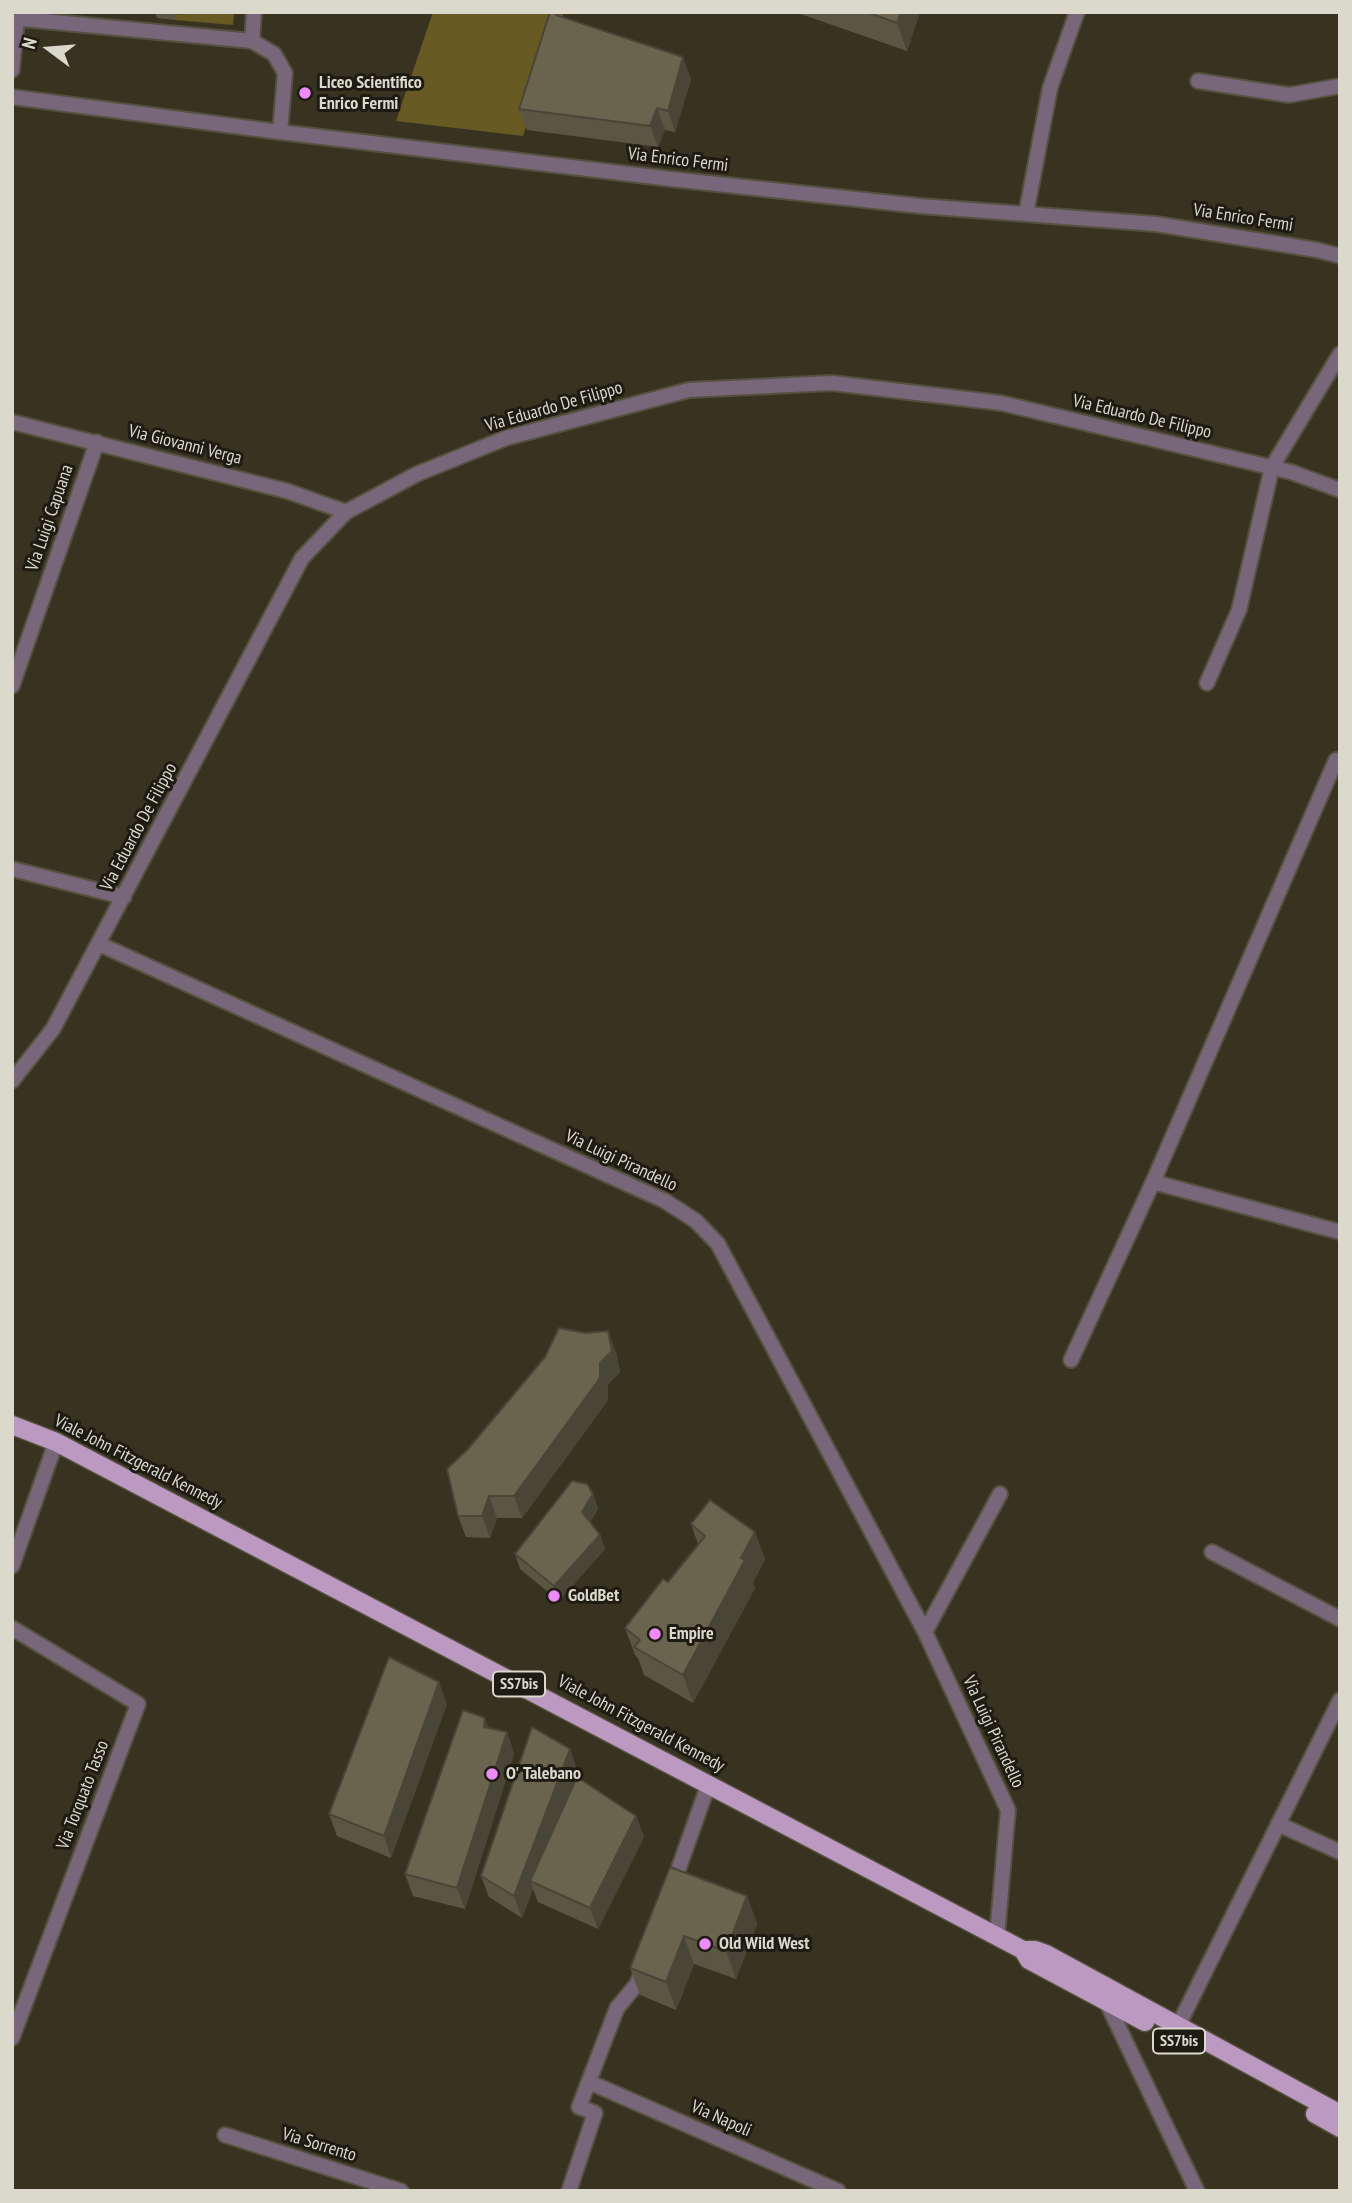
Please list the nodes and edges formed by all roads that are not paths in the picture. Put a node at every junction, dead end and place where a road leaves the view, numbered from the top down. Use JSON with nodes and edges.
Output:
{"nodes":[{"id":1,"x":254,"y":12,"type":"edge"},
{"id":2,"x":1077,"y":12,"type":"edge"},
{"id":3,"x":15,"y":19,"type":"edge"},
{"id":4,"x":253,"y":41,"type":"junction"},
{"id":5,"x":12,"y":70,"type":"edge"},
{"id":6,"x":1198,"y":81,"type":"dead end"},
{"id":7,"x":1340,"y":86,"type":"edge"},
{"id":8,"x":12,"y":97,"type":"edge"},
{"id":9,"x":280,"y":132,"type":"junction"},
{"id":10,"x":1026,"y":214,"type":"junction"},
{"id":11,"x":1340,"y":256,"type":"edge"},
{"id":12,"x":1340,"y":354,"type":"edge"},
{"id":13,"x":12,"y":422,"type":"edge"},
{"id":14,"x":96,"y":442,"type":"junction"},
{"id":15,"x":1272,"y":467,"type":"junction"},
{"id":16,"x":1340,"y":490,"type":"edge"},
{"id":17,"x":346,"y":513,"type":"junction"},
{"id":18,"x":1207,"y":682,"type":"dead end"},
{"id":19,"x":12,"y":686,"type":"edge"},
{"id":20,"x":1336,"y":760,"type":"dead end"},
{"id":21,"x":12,"y":869,"type":"edge"},
{"id":22,"x":124,"y":897,"type":"junction"},
{"id":23,"x":99,"y":944,"type":"junction"},
{"id":24,"x":12,"y":1081,"type":"edge"},
{"id":25,"x":1153,"y":1182,"type":"junction"},
{"id":26,"x":1340,"y":1232,"type":"edge"},
{"id":27,"x":1071,"y":1360,"type":"dead end"},
{"id":28,"x":12,"y":1425,"type":"edge"},
{"id":29,"x":55,"y":1442,"type":"junction"},
{"id":30,"x":1000,"y":1494,"type":"dead end"},
{"id":31,"x":1212,"y":1552,"type":"dead end"},
{"id":32,"x":12,"y":1566,"type":"edge"},
{"id":33,"x":1340,"y":1619,"type":"edge"},
{"id":34,"x":12,"y":1628,"type":"edge"},
{"id":35,"x":925,"y":1632,"type":"junction"},
{"id":36,"x":1340,"y":1700,"type":"edge"},
{"id":37,"x":709,"y":1783,"type":"junction"},
{"id":38,"x":1278,"y":1824,"type":"junction"},
{"id":39,"x":1340,"y":1852,"type":"edge"},
{"id":40,"x":669,"y":1896,"type":"edge"},
{"id":41,"x":997,"y":1936,"type":"junction"},
{"id":42,"x":1023,"y":1950,"type":"junction"},
{"id":43,"x":646,"y":1959,"type":"edge"},
{"id":44,"x":1106,"y":2001,"type":"junction"},
{"id":45,"x":1178,"y":2026,"type":"junction"},
{"id":46,"x":12,"y":2038,"type":"edge"},
{"id":47,"x":589,"y":2082,"type":"junction"},
{"id":48,"x":1340,"y":2114,"type":"edge"},
{"id":49,"x":1340,"y":2127,"type":"edge"},
{"id":50,"x":225,"y":2135,"type":"dead end"},
{"id":51,"x":401,"y":2191,"type":"edge"},
{"id":52,"x":569,"y":2191,"type":"edge"},
{"id":53,"x":838,"y":2191,"type":"edge"},
{"id":54,"x":1197,"y":2191,"type":"edge"}],
"edges":[{"from":1,"to":4,"type":"street"},
{"from":2,"to":10,"type":"street"},
{"from":3,"to":4,"type":"street"},
{"from":3,"to":5,"type":"street"},
{"from":4,"to":9,"type":"street"},
{"from":6,"to":7,"type":"street"},
{"from":8,"to":9,"type":"street","name":"Via Enrico Fermi"},
{"from":9,"to":10,"type":"street","name":"Via Enrico Fermi"},
{"from":10,"to":11,"type":"street","name":"Via Enrico Fermi"},
{"from":12,"to":15,"type":"street"},
{"from":13,"to":14,"type":"street","name":"Via Giovanni Verga"},
{"from":14,"to":17,"type":"street","name":"Via Giovanni Verga"},
{"from":14,"to":19,"type":"street","name":"Via Luigi Capuana"},
{"from":15,"to":16,"type":"street","name":"Via Eduardo De Filippo"},
{"from":15,"to":17,"type":"street","name":"Via Eduardo De Filippo"},
{"from":15,"to":18,"type":"street"},
{"from":17,"to":22,"type":"street","name":"Via Eduardo De Filippo"},
{"from":20,"to":25,"type":"street"},
{"from":21,"to":22,"type":"street"},
{"from":22,"to":23,"type":"street","name":"Via Eduardo De Filippo"},
{"from":23,"to":24,"type":"street","name":"Via Eduardo De Filippo"},
{"from":23,"to":35,"type":"street","name":"Via Luigi Pirandello"},
{"from":25,"to":26,"type":"street"},
{"from":25,"to":27,"type":"street"},
{"from":28,"to":29,"type":"main road","name":"Viale John Fitzgerald Kennedy","number":"SS7bis"},
{"from":29,"to":32,"type":"street"},
{"from":29,"to":37,"type":"main road","name":"Viale John Fitzgerald Kennedy","number":"SS7bis"},
{"from":30,"to":35,"type":"street"},
{"from":31,"to":33,"type":"street"},
{"from":34,"to":46,"type":"street","name":"Via Torquato Tasso"},
{"from":35,"to":41,"type":"street","name":"Via Luigi Pirandello"},
{"from":36,"to":38,"type":"street"},
{"from":37,"to":40,"type":"street"},
{"from":37,"to":41,"type":"main road","name":"Viale John Fitzgerald Kennedy","number":"SS7bis"},
{"from":38,"to":39,"type":"street"},
{"from":38,"to":45,"type":"street"},
{"from":41,"to":42,"type":"main road","name":"Viale John Fitzgerald Kennedy","number":"SS7bis"},
{"from":42,"to":44,"type":"main road","name":"Viale John Fitzgerald Kennedy","number":"SS7bis"},
{"from":42,"to":45,"type":"main road","name":"Viale John Fitzgerald Kennedy","number":"SS7bis"},
{"from":43,"to":47,"type":"street"},
{"from":44,"to":49,"type":"main road","name":"Viale John Fitzgerald Kennedy","number":"SS7bis"},
{"from":44,"to":54,"type":"street"},
{"from":45,"to":48,"type":"main road","name":"Viale John Fitzgerald Kennedy","number":"SS7bis"},
{"from":47,"to":52,"type":"street"},
{"from":47,"to":53,"type":"street","name":"Via Napoli"},
{"from":50,"to":51,"type":"street","name":"Via Sorrento"}]}
